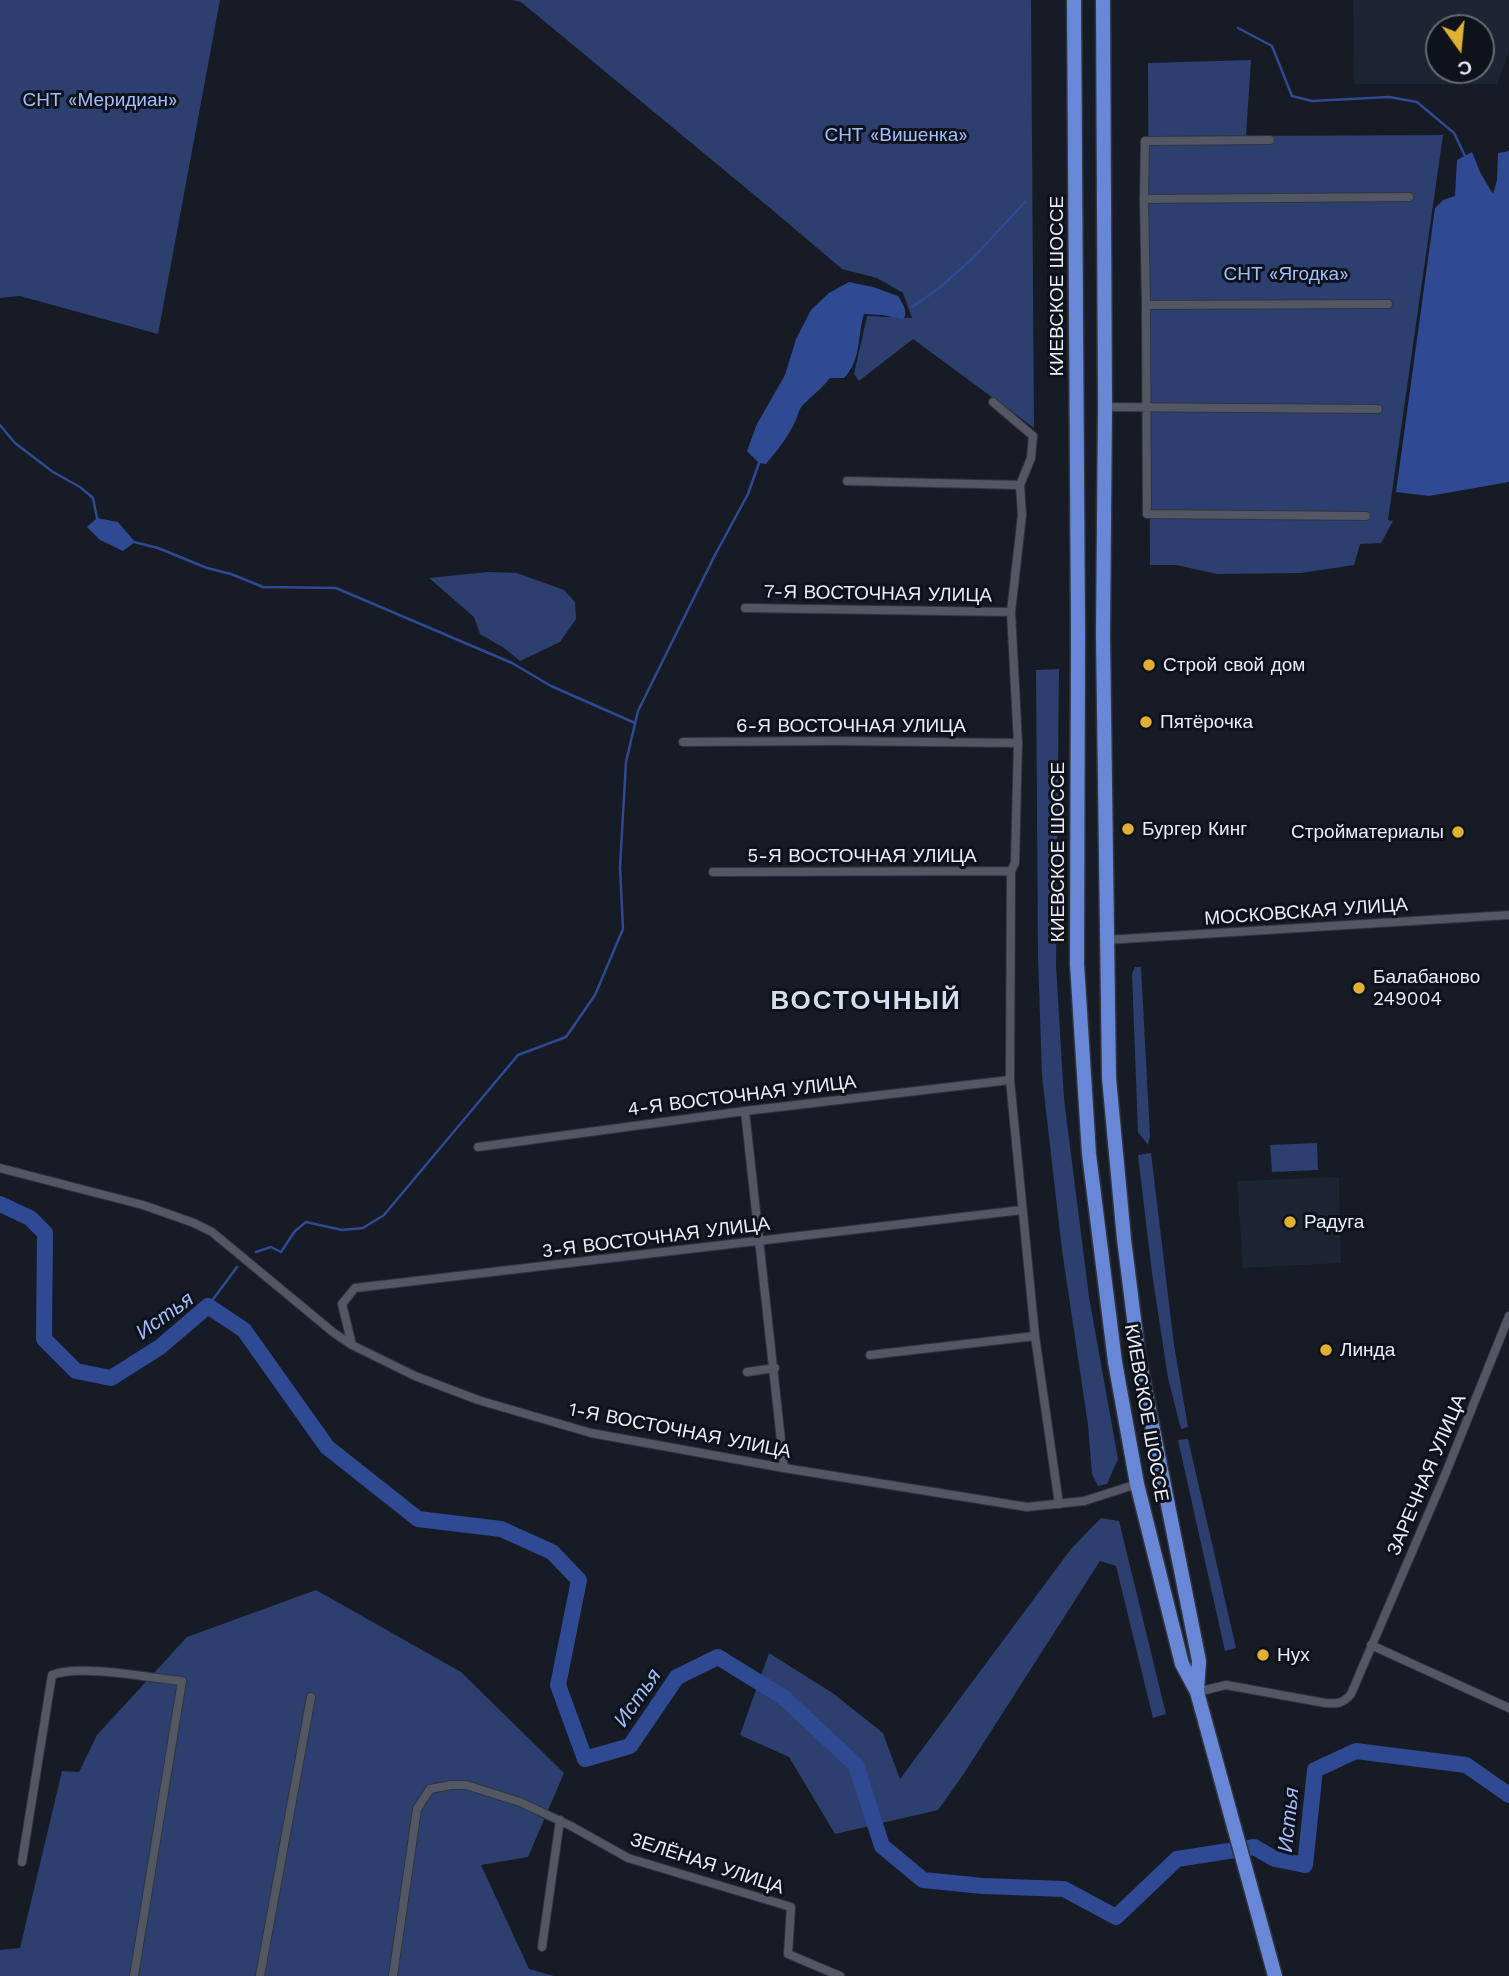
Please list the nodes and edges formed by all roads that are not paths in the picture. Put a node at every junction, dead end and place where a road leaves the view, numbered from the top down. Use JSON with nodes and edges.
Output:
{"nodes":[{"id":1,"x":1074,"y":0,"type":"edge"},
{"id":2,"x":1103,"y":0,"type":"edge"},
{"id":3,"x":1270,"y":140,"type":"dead end"},
{"id":4,"x":1409,"y":197,"type":"dead end"},
{"id":5,"x":1144,"y":199,"type":"junction"},
{"id":6,"x":1388,"y":304,"type":"dead end"},
{"id":7,"x":1146,"y":305,"type":"junction"},
{"id":8,"x":993,"y":402,"type":"dead end"},
{"id":9,"x":1105,"y":407,"type":"junction"},
{"id":10,"x":1146,"y":407,"type":"junction"},
{"id":11,"x":1378,"y":408,"type":"dead end"},
{"id":12,"x":847,"y":481,"type":"dead end"},
{"id":13,"x":1020,"y":485,"type":"junction"},
{"id":14,"x":1366,"y":516,"type":"dead end"},
{"id":15,"x":745,"y":608,"type":"dead end"},
{"id":16,"x":1011,"y":612,"type":"junction"},
{"id":17,"x":683,"y":742,"type":"dead end"},
{"id":18,"x":1018,"y":743,"type":"junction"},
{"id":19,"x":1011,"y":871,"type":"junction"},
{"id":20,"x":713,"y":872,"type":"dead end"},
{"id":21,"x":1509,"y":915,"type":"edge"},
{"id":22,"x":1106,"y":940,"type":"junction"},
{"id":23,"x":1010,"y":1080,"type":"junction"},
{"id":24,"x":746,"y":1111,"type":"junction"},
{"id":25,"x":478,"y":1147,"type":"dead end"},
{"id":26,"x":1115,"y":1150,"type":"junction"},
{"id":27,"x":1089,"y":1154,"type":"junction"},
{"id":28,"x":0,"y":1168,"type":"edge"},
{"id":29,"x":1022,"y":1210,"type":"junction"},
{"id":30,"x":760,"y":1242,"type":"junction"},
{"id":31,"x":1509,"y":1316,"type":"edge"},
{"id":32,"x":1035,"y":1336,"type":"junction"},
{"id":33,"x":352,"y":1345,"type":"junction"},
{"id":34,"x":870,"y":1355,"type":"dead end"},
{"id":35,"x":775,"y":1368,"type":"junction"},
{"id":36,"x":747,"y":1372,"type":"dead end"},
{"id":37,"x":784,"y":1468,"type":"junction"},
{"id":38,"x":1138,"y":1484,"type":"junction"},
{"id":39,"x":1059,"y":1504,"type":"junction"},
{"id":40,"x":1371,"y":1645,"type":"junction"},
{"id":41,"x":1197,"y":1692,"type":"junction"},
{"id":42,"x":311,"y":1697,"type":"dead end"},
{"id":43,"x":1509,"y":1708,"type":"edge"},
{"id":44,"x":560,"y":1820,"type":"junction"},
{"id":45,"x":22,"y":1862,"type":"dead end"},
{"id":46,"x":542,"y":1947,"type":"dead end"},
{"id":47,"x":134,"y":1976,"type":"edge"},
{"id":48,"x":260,"y":1976,"type":"edge"},
{"id":49,"x":393,"y":1976,"type":"edge"},
{"id":50,"x":840,"y":1976,"type":"edge"},
{"id":51,"x":1275,"y":1976,"type":"edge"}],
"edges":[{"from":1,"to":27,"type":"highway","name":"КИЕВСКОЕ ШОССЕ"},
{"from":2,"to":9,"type":"highway","name":"КИЕВСКОЕ ШОССЕ"},
{"from":3,"to":5,"type":"street"},
{"from":4,"to":5,"type":"street"},
{"from":5,"to":7,"type":"street"},
{"from":6,"to":7,"type":"street"},
{"from":7,"to":10,"type":"street"},
{"from":8,"to":13,"type":"street"},
{"from":9,"to":10,"type":"street"},
{"from":9,"to":22,"type":"highway","name":"КИЕВСКОЕ ШОССЕ"},
{"from":10,"to":11,"type":"street"},
{"from":10,"to":14,"type":"street"},
{"from":12,"to":13,"type":"street"},
{"from":13,"to":16,"type":"street"},
{"from":15,"to":16,"type":"street","name":"7-Я ВОСТОЧНАЯ УЛИЦА"},
{"from":16,"to":18,"type":"street"},
{"from":17,"to":18,"type":"street","name":"6-Я ВОСТОЧНАЯ УЛИЦА"},
{"from":18,"to":19,"type":"street"},
{"from":19,"to":20,"type":"street","name":"5-Я ВОСТОЧНАЯ УЛИЦА"},
{"from":19,"to":23,"type":"street"},
{"from":21,"to":22,"type":"street","name":"МОСКОВСКАЯ УЛИЦА"},
{"from":22,"to":26,"type":"highway","name":"КИЕВСКОЕ ШОССЕ"},
{"from":23,"to":24,"type":"street","name":"4-Я ВОСТОЧНАЯ УЛИЦА"},
{"from":23,"to":29,"type":"street"},
{"from":24,"to":25,"type":"street","name":"4-Я ВОСТОЧНАЯ УЛИЦА"},
{"from":24,"to":30,"type":"street"},
{"from":26,"to":27,"type":"highway"},
{"from":26,"to":41,"type":"highway","name":"КИЕВСКОЕ ШОССЕ"},
{"from":27,"to":38,"type":"highway","name":"КИЕВСКОЕ ШОССЕ"},
{"from":28,"to":33,"type":"street","name":"1-Я ВОСТОЧНАЯ УЛИЦА"},
{"from":29,"to":30,"type":"street","name":"3-Я ВОСТОЧНАЯ УЛИЦА"},
{"from":29,"to":32,"type":"street"},
{"from":30,"to":33,"type":"street","name":"3-Я ВОСТОЧНАЯ УЛИЦА"},
{"from":30,"to":35,"type":"street"},
{"from":31,"to":40,"type":"street","name":"ЗАРЕЧНАЯ УЛИЦА"},
{"from":32,"to":34,"type":"street"},
{"from":32,"to":39,"type":"street"},
{"from":33,"to":37,"type":"street","name":"1-Я ВОСТОЧНАЯ УЛИЦА"},
{"from":35,"to":36,"type":"street"},
{"from":35,"to":37,"type":"street"},
{"from":37,"to":39,"type":"street","name":"1-Я ВОСТОЧНАЯ УЛИЦА"},
{"from":38,"to":39,"type":"street","name":"1-Я ВОСТОЧНАЯ УЛИЦА"},
{"from":38,"to":41,"type":"highway","name":"КИЕВСКОЕ ШОССЕ"},
{"from":40,"to":41,"type":"street","name":"ЗАРЕЧНАЯ УЛИЦА"},
{"from":40,"to":43,"type":"street"},
{"from":41,"to":51,"type":"highway","name":"КИЕВСКОЕ ШОССЕ"},
{"from":42,"to":48,"type":"street"},
{"from":44,"to":46,"type":"street"},
{"from":44,"to":49,"type":"street"},
{"from":44,"to":50,"type":"street","name":"ЗЕЛЁНАЯ УЛИЦА"},
{"from":45,"to":47,"type":"street"}]}
